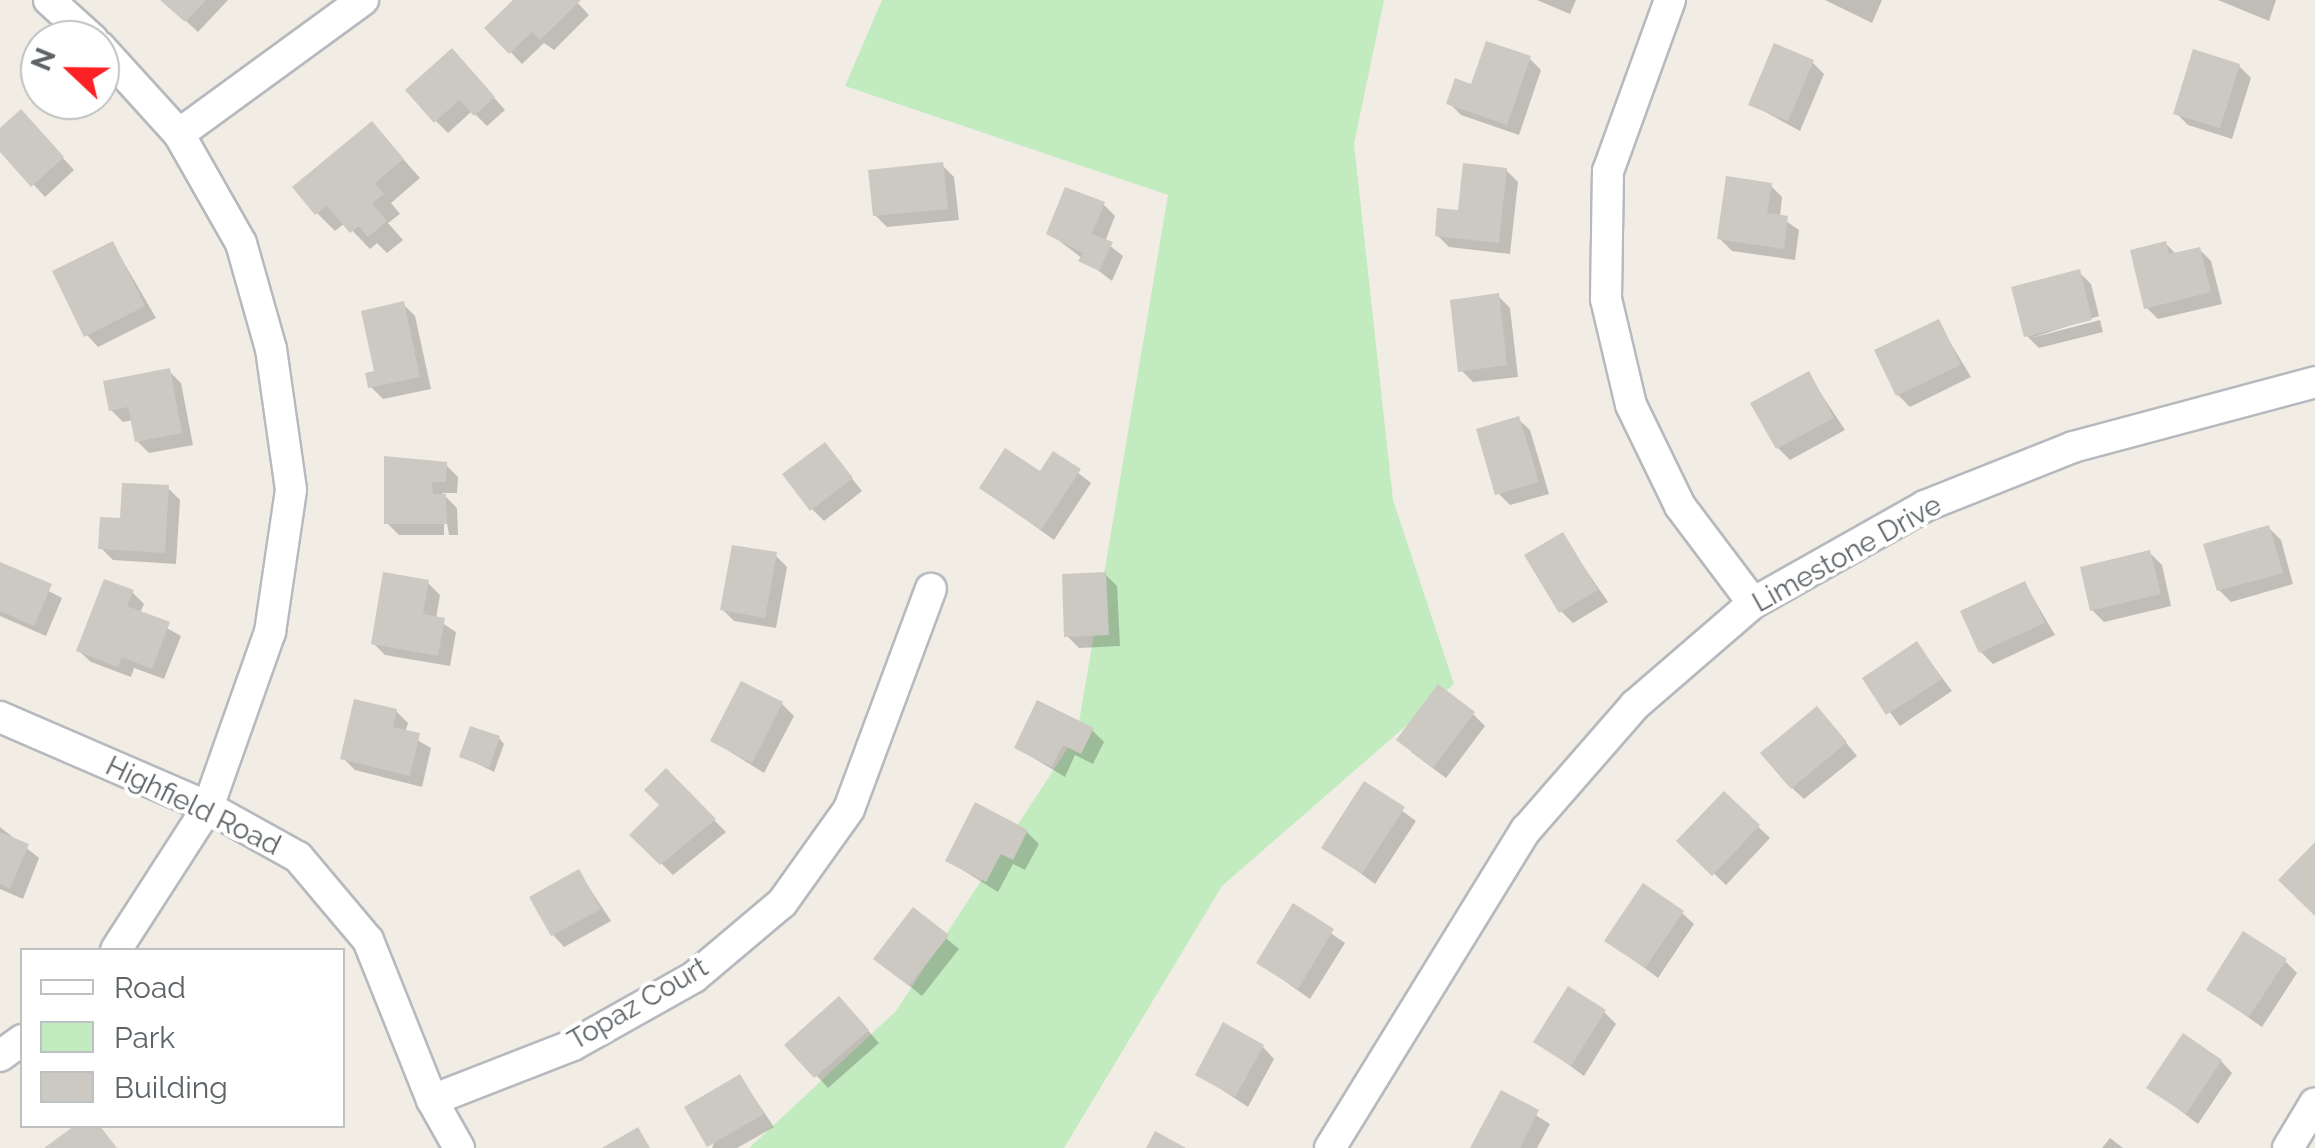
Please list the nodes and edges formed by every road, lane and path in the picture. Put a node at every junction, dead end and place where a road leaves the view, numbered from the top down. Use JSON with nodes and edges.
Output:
{"nodes":[{"id":1,"x":48,"y":0,"type":"edge"},
{"id":2,"x":363,"y":0,"type":"edge"},
{"id":3,"x":1670,"y":0,"type":"edge"},
{"id":4,"x":70,"y":20,"type":"edge"},
{"id":5,"x":120,"y":69,"type":"edge"},
{"id":6,"x":178,"y":134,"type":"junction"},
{"id":7,"x":2315,"y":382,"type":"edge"},
{"id":8,"x":931,"y":589,"type":"dead end"},
{"id":9,"x":1753,"y":603,"type":"junction"},
{"id":10,"x":0,"y":716,"type":"edge"},
{"id":11,"x":208,"y":807,"type":"junction"},
{"id":12,"x":117,"y":948,"type":"edge"},
{"id":13,"x":432,"y":1100,"type":"junction"},
{"id":14,"x":2315,"y":1103,"type":"edge"},
{"id":15,"x":459,"y":1148,"type":"edge"},
{"id":16,"x":1330,"y":1148,"type":"edge"},
{"id":17,"x":2288,"y":1148,"type":"edge"}],
"edges":[{"from":1,"to":4,"type":"street"},
{"from":2,"to":6,"type":"street"},
{"from":3,"to":9,"type":"street"},
{"from":5,"to":6,"type":"street"},
{"from":6,"to":11,"type":"street"},
{"from":7,"to":9,"type":"street","name":"Limestone Drive"},
{"from":8,"to":13,"type":"street","name":"Topaz Court"},
{"from":9,"to":16,"type":"street","name":"Limestone Drive"},
{"from":10,"to":11,"type":"street","name":"Highfield Road"},
{"from":11,"to":12,"type":"street"},
{"from":11,"to":13,"type":"street","name":"Highfield Road"},
{"from":13,"to":15,"type":"street","name":"Highfield Road"},
{"from":14,"to":17,"type":"street"}]}
